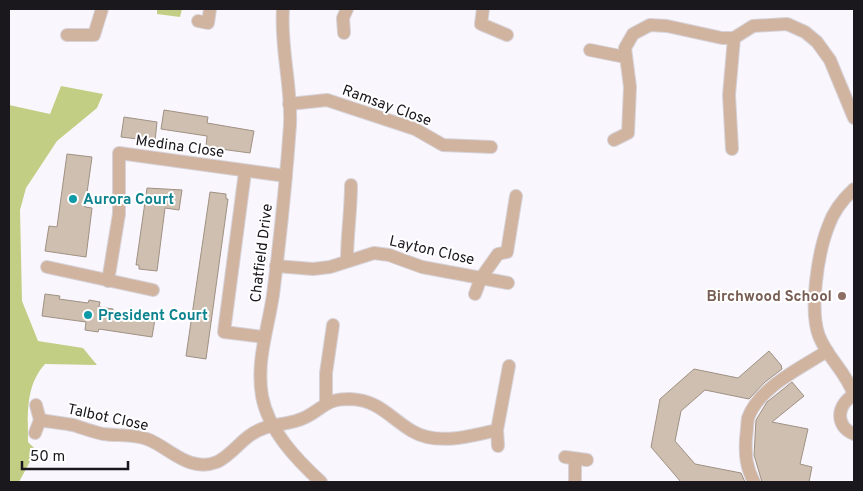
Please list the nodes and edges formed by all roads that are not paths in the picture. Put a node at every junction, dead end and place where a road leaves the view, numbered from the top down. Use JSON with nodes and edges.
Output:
{"nodes":[{"id":1,"x":102,"y":9,"type":"edge"},
{"id":2,"x":210,"y":9,"type":"edge"},
{"id":3,"x":283,"y":9,"type":"edge"},
{"id":4,"x":347,"y":9,"type":"edge"},
{"id":5,"x":483,"y":9,"type":"edge"},
{"id":6,"x":198,"y":21,"type":"dead end"},
{"id":7,"x":344,"y":34,"type":"dead end"},
{"id":8,"x":67,"y":35,"type":"dead end"},
{"id":9,"x":507,"y":35,"type":"dead end"},
{"id":10,"x":734,"y":38,"type":"junction"},
{"id":11,"x":590,"y":50,"type":"dead end"},
{"id":12,"x":624,"y":57,"type":"junction"},
{"id":13,"x":289,"y":104,"type":"junction"},
{"id":14,"x":854,"y":118,"type":"edge"},
{"id":15,"x":614,"y":140,"type":"dead end"},
{"id":16,"x":491,"y":147,"type":"dead end"},
{"id":17,"x":732,"y":150,"type":"dead end"},
{"id":18,"x":244,"y":172,"type":"junction"},
{"id":19,"x":286,"y":176,"type":"junction"},
{"id":20,"x":351,"y":186,"type":"dead end"},
{"id":21,"x":854,"y":189,"type":"edge"},
{"id":22,"x":516,"y":196,"type":"dead end"},
{"id":23,"x":347,"y":260,"type":"junction"},
{"id":24,"x":276,"y":266,"type":"junction"},
{"id":25,"x":47,"y":267,"type":"dead end"},
{"id":26,"x":481,"y":278,"type":"junction"},
{"id":27,"x":108,"y":281,"type":"junction"},
{"id":28,"x":508,"y":283,"type":"dead end"},
{"id":29,"x":152,"y":290,"type":"dead end"},
{"id":30,"x":475,"y":294,"type":"dead end"},
{"id":31,"x":333,"y":325,"type":"dead end"},
{"id":32,"x":264,"y":337,"type":"junction"},
{"id":33,"x":827,"y":351,"type":"junction"},
{"id":34,"x":509,"y":366,"type":"dead end"},
{"id":35,"x":854,"y":395,"type":"edge"},
{"id":36,"x":326,"y":402,"type":"junction"},
{"id":37,"x":36,"y":405,"type":"dead end"},
{"id":38,"x":40,"y":420,"type":"junction"},
{"id":39,"x":273,"y":424,"type":"junction"},
{"id":40,"x":497,"y":430,"type":"junction"},
{"id":41,"x":35,"y":433,"type":"dead end"},
{"id":42,"x":854,"y":434,"type":"edge"},
{"id":43,"x":498,"y":446,"type":"dead end"},
{"id":44,"x":576,"y":459,"type":"dead end"},
{"id":45,"x":321,"y":482,"type":"edge"},
{"id":46,"x":575,"y":482,"type":"edge"},
{"id":47,"x":754,"y":482,"type":"edge"}],
"edges":[{"from":1,"to":8,"type":"street"},
{"from":2,"to":6,"type":"street"},
{"from":3,"to":13,"type":"street","name":"Chatfield Drive"},
{"from":4,"to":7,"type":"street"},
{"from":5,"to":9,"type":"street"},
{"from":10,"to":12,"type":"street"},
{"from":10,"to":14,"type":"street"},
{"from":10,"to":17,"type":"street"},
{"from":11,"to":12,"type":"street"},
{"from":12,"to":15,"type":"street"},
{"from":13,"to":16,"type":"street","name":"Ramsay Close"},
{"from":13,"to":19,"type":"street","name":"Chatfield Drive"},
{"from":18,"to":19,"type":"street","name":"Medina Close"},
{"from":18,"to":27,"type":"street","name":"Medina Close"},
{"from":18,"to":32,"type":"street"},
{"from":19,"to":24,"type":"street","name":"Chatfield Drive"},
{"from":20,"to":23,"type":"street"},
{"from":21,"to":33,"type":"street"},
{"from":22,"to":26,"type":"street","name":"Layton Close"},
{"from":23,"to":24,"type":"street","name":"Layton Close"},
{"from":23,"to":26,"type":"street","name":"Layton Close"},
{"from":24,"to":32,"type":"street","name":"Chatfield Drive"},
{"from":25,"to":27,"type":"street"},
{"from":26,"to":28,"type":"street","name":"Layton Close"},
{"from":26,"to":30,"type":"street","name":"Layton Close"},
{"from":27,"to":29,"type":"street"},
{"from":31,"to":36,"type":"street"},
{"from":32,"to":39,"type":"street","name":"Chatfield Drive"},
{"from":33,"to":35,"type":"street"},
{"from":33,"to":47,"type":"street"},
{"from":34,"to":40,"type":"street"},
{"from":35,"to":42,"type":"street"},
{"from":36,"to":39,"type":"street","name":"Talbot Close"},
{"from":36,"to":40,"type":"street"},
{"from":37,"to":38,"type":"street"},
{"from":38,"to":39,"type":"street","name":"Talbot Close"},
{"from":38,"to":41,"type":"street"},
{"from":39,"to":45,"type":"street","name":"Chatfield Drive"},
{"from":40,"to":43,"type":"street"},
{"from":44,"to":46,"type":"street"}]}
